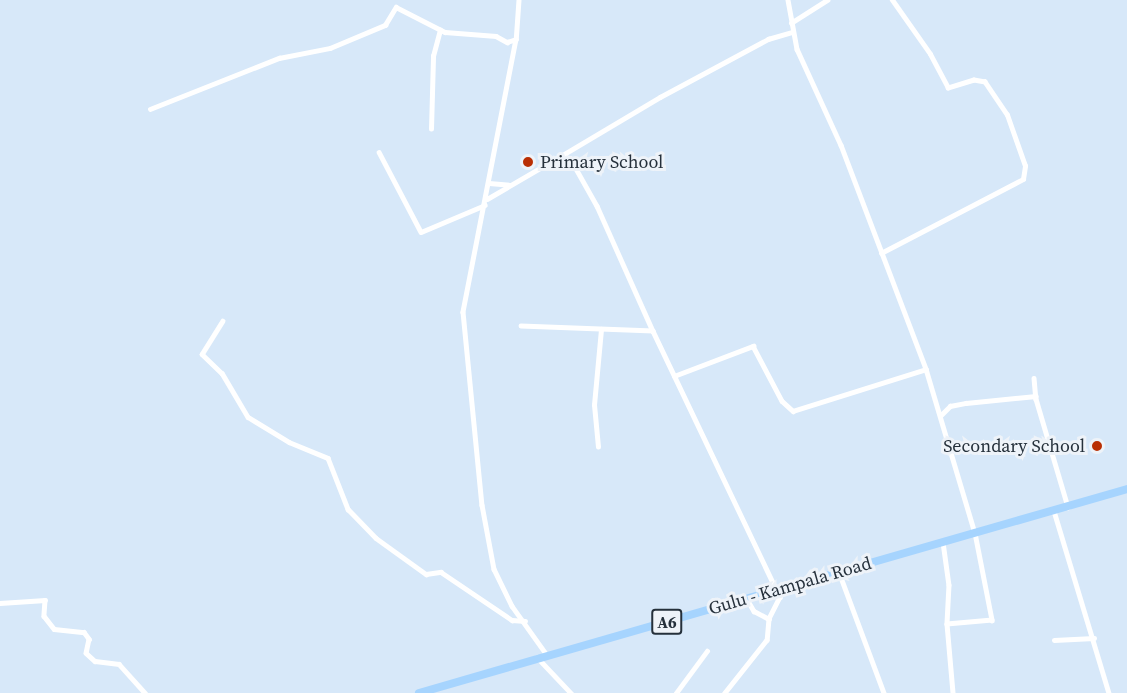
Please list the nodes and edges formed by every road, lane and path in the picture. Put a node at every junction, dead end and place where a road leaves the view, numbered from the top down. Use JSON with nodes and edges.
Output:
{"nodes":[{"id":1,"x":391,"y":0,"type":"edge"},
{"id":2,"x":519,"y":0,"type":"edge"},
{"id":3,"x":788,"y":0,"type":"edge"},
{"id":4,"x":826,"y":0,"type":"edge"},
{"id":5,"x":892,"y":0,"type":"edge"},
{"id":6,"x":396,"y":7,"type":"junction"},
{"id":7,"x":791,"y":23,"type":"junction"},
{"id":8,"x":440,"y":30,"type":"junction"},
{"id":9,"x":792,"y":32,"type":"junction"},
{"id":10,"x":516,"y":39,"type":"junction"},
{"id":11,"x":507,"y":42,"type":"junction"},
{"id":12,"x":511,"y":54,"type":"junction"},
{"id":13,"x":150,"y":109,"type":"dead end"},
{"id":14,"x":431,"y":129,"type":"dead end"},
{"id":15,"x":380,"y":152,"type":"dead end"},
{"id":16,"x":561,"y":156,"type":"junction"},
{"id":17,"x":489,"y":183,"type":"junction"},
{"id":18,"x":510,"y":184,"type":"junction"},
{"id":19,"x":487,"y":199,"type":"junction"},
{"id":20,"x":485,"y":205,"type":"junction"},
{"id":21,"x":881,"y":253,"type":"junction"},
{"id":22,"x":223,"y":321,"type":"dead end"},
{"id":23,"x":521,"y":326,"type":"dead end"},
{"id":24,"x":601,"y":329,"type":"junction"},
{"id":25,"x":652,"y":331,"type":"junction"},
{"id":26,"x":926,"y":369,"type":"junction"},
{"id":27,"x":674,"y":376,"type":"junction"},
{"id":28,"x":1034,"y":378,"type":"dead end"},
{"id":29,"x":1036,"y":396,"type":"junction"},
{"id":30,"x":940,"y":416,"type":"junction"},
{"id":31,"x":598,"y":447,"type":"dead end"},
{"id":32,"x":1127,"y":489,"type":"edge"},
{"id":33,"x":1068,"y":507,"type":"junction"},
{"id":34,"x":1054,"y":511,"type":"junction"},
{"id":35,"x":975,"y":532,"type":"junction"},
{"id":36,"x":943,"y":542,"type":"junction"},
{"id":37,"x":839,"y":573,"type":"junction"},
{"id":38,"x":777,"y":590,"type":"junction"},
{"id":39,"x":747,"y":599,"type":"junction"},
{"id":40,"x":0,"y":603,"type":"edge"},
{"id":41,"x":769,"y":619,"type":"junction"},
{"id":42,"x":525,"y":621,"type":"junction"},
{"id":43,"x":946,"y":624,"type":"junction"},
{"id":44,"x":1094,"y":638,"type":"junction"},
{"id":45,"x":1054,"y":640,"type":"dead end"},
{"id":46,"x":707,"y":651,"type":"dead end"},
{"id":47,"x":547,"y":655,"type":"junction"},
{"id":48,"x":537,"y":657,"type":"junction"},
{"id":49,"x":145,"y":693,"type":"edge"},
{"id":50,"x":419,"y":693,"type":"edge"},
{"id":51,"x":571,"y":693,"type":"edge"},
{"id":52,"x":676,"y":693,"type":"edge"},
{"id":53,"x":725,"y":693,"type":"edge"},
{"id":54,"x":884,"y":693,"type":"edge"},
{"id":55,"x":952,"y":693,"type":"edge"},
{"id":56,"x":1109,"y":693,"type":"edge"}],
"edges":[{"from":1,"to":6,"type":"street"},
{"from":2,"to":10,"type":"street"},
{"from":3,"to":7,"type":"street"},
{"from":4,"to":7,"type":"street"},
{"from":5,"to":21,"type":"street"},
{"from":6,"to":8,"type":"street"},
{"from":6,"to":13,"type":"street"},
{"from":7,"to":9,"type":"street"},
{"from":8,"to":11,"type":"street"},
{"from":8,"to":14,"type":"street"},
{"from":9,"to":16,"type":"street"},
{"from":9,"to":21,"type":"street"},
{"from":10,"to":11,"type":"street"},
{"from":10,"to":12,"type":"street"},
{"from":11,"to":12,"type":"street"},
{"from":12,"to":17,"type":"street"},
{"from":15,"to":20,"type":"street"},
{"from":16,"to":18,"type":"street"},
{"from":16,"to":25,"type":"street"},
{"from":17,"to":18,"type":"street"},
{"from":17,"to":19,"type":"street"},
{"from":18,"to":19,"type":"street"},
{"from":19,"to":20,"type":"street"},
{"from":20,"to":42,"type":"street"},
{"from":21,"to":26,"type":"street"},
{"from":22,"to":42,"type":"street"},
{"from":23,"to":24,"type":"street"},
{"from":24,"to":25,"type":"street"},
{"from":24,"to":31,"type":"street"},
{"from":25,"to":27,"type":"street"},
{"from":26,"to":27,"type":"street"},
{"from":26,"to":30,"type":"street"},
{"from":27,"to":38,"type":"street"},
{"from":28,"to":29,"type":"street"},
{"from":29,"to":30,"type":"street"},
{"from":29,"to":33,"type":"street"},
{"from":30,"to":35,"type":"street"},
{"from":32,"to":33,"type":"main road","name":"Gulu - Kampala Road","number":"A6"},
{"from":33,"to":34,"type":"main road","name":"Gulu - Kampala Road","number":"A6"},
{"from":34,"to":35,"type":"main road","name":"Gulu - Kampala Road","number":"A6"},
{"from":34,"to":44,"type":"street"},
{"from":35,"to":36,"type":"main road","name":"Gulu - Kampala Road","number":"A6"},
{"from":35,"to":43,"type":"street"},
{"from":36,"to":37,"type":"main road","name":"Gulu - Kampala Road","number":"A6"},
{"from":36,"to":43,"type":"street"},
{"from":37,"to":38,"type":"main road","name":"Gulu - Kampala Road","number":"A6"},
{"from":37,"to":54,"type":"street"},
{"from":38,"to":39,"type":"main road","name":"Gulu - Kampala Road","number":"A6"},
{"from":38,"to":41,"type":"street"},
{"from":39,"to":41,"type":"street"},
{"from":39,"to":47,"type":"main road","name":"Gulu - Kampala Road","number":"A6"},
{"from":40,"to":49,"type":"street"},
{"from":41,"to":53,"type":"street"},
{"from":42,"to":47,"type":"street"},
{"from":43,"to":55,"type":"street"},
{"from":44,"to":45,"type":"street"},
{"from":44,"to":56,"type":"street"},
{"from":46,"to":52,"type":"street"},
{"from":47,"to":48,"type":"main road","name":"Gulu - Kampala Road","number":"A6"},
{"from":48,"to":50,"type":"main road","name":"Gulu - Kampala Road","number":"A6"},
{"from":48,"to":51,"type":"street"}]}
